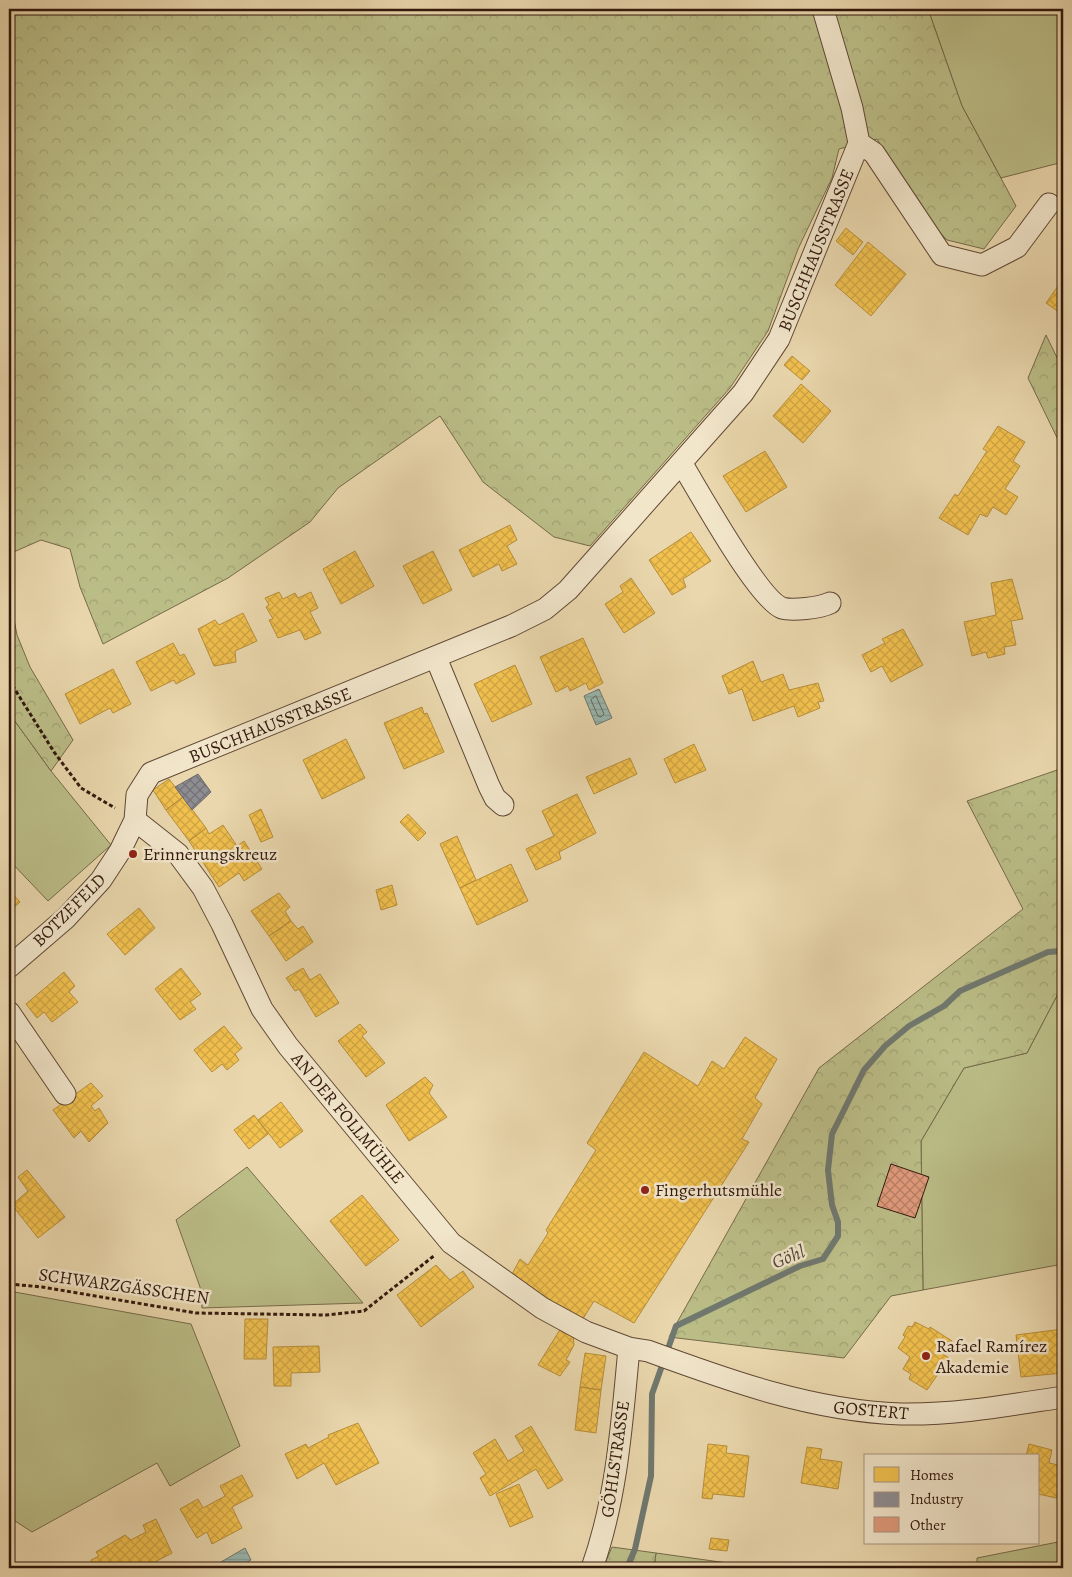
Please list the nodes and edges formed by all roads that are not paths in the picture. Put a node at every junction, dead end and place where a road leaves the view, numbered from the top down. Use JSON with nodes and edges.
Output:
{"nodes":[{"id":1,"x":823,"y":9,"type":"edge"},
{"id":2,"x":859,"y":143,"type":"junction"},
{"id":3,"x":1049,"y":204,"type":"dead end"},
{"id":4,"x":682,"y":464,"type":"junction"},
{"id":5,"x":830,"y":603,"type":"dead end"},
{"id":6,"x":436,"y":658,"type":"junction"},
{"id":7,"x":503,"y":805,"type":"dead end"},
{"id":8,"x":135,"y":820,"type":"junction"},
{"id":9,"x":9,"y":967,"type":"edge"},
{"id":10,"x":9,"y":1012,"type":"edge"},
{"id":11,"x":65,"y":1094,"type":"dead end"},
{"id":12,"x":639,"y":1350,"type":"junction"},
{"id":13,"x":685,"y":1365,"type":"joint"},
{"id":14,"x":1063,"y":1397,"type":"edge"},
{"id":15,"x":592,"y":1568,"type":"edge"}],
"edges":[{"from":1,"to":2,"type":"street"},
{"from":2,"to":3,"type":"street"},
{"from":2,"to":4,"type":"street","name":"BUSCHHAUSSTRASSE"},
{"from":4,"to":5,"type":"street"},
{"from":4,"to":6,"type":"street","name":"BUSCHHAUSSTRASSE"},
{"from":6,"to":7,"type":"street"},
{"from":6,"to":8,"type":"street","name":"BUSCHHAUSSTRASSE"},
{"from":8,"to":9,"type":"street","name":"BOTZEFELD"},
{"from":8,"to":12,"type":"street","name":"AN DER FOLLMÜHLE"},
{"from":10,"to":11,"type":"street"},
{"from":12,"to":13,"type":"street","name":"AN DER FOLLMÜHLE"},
{"from":12,"to":15,"type":"street","name":"GÖHLSTRASSE"},
{"from":13,"to":14,"type":"street","name":"GOSTERT"}]}
